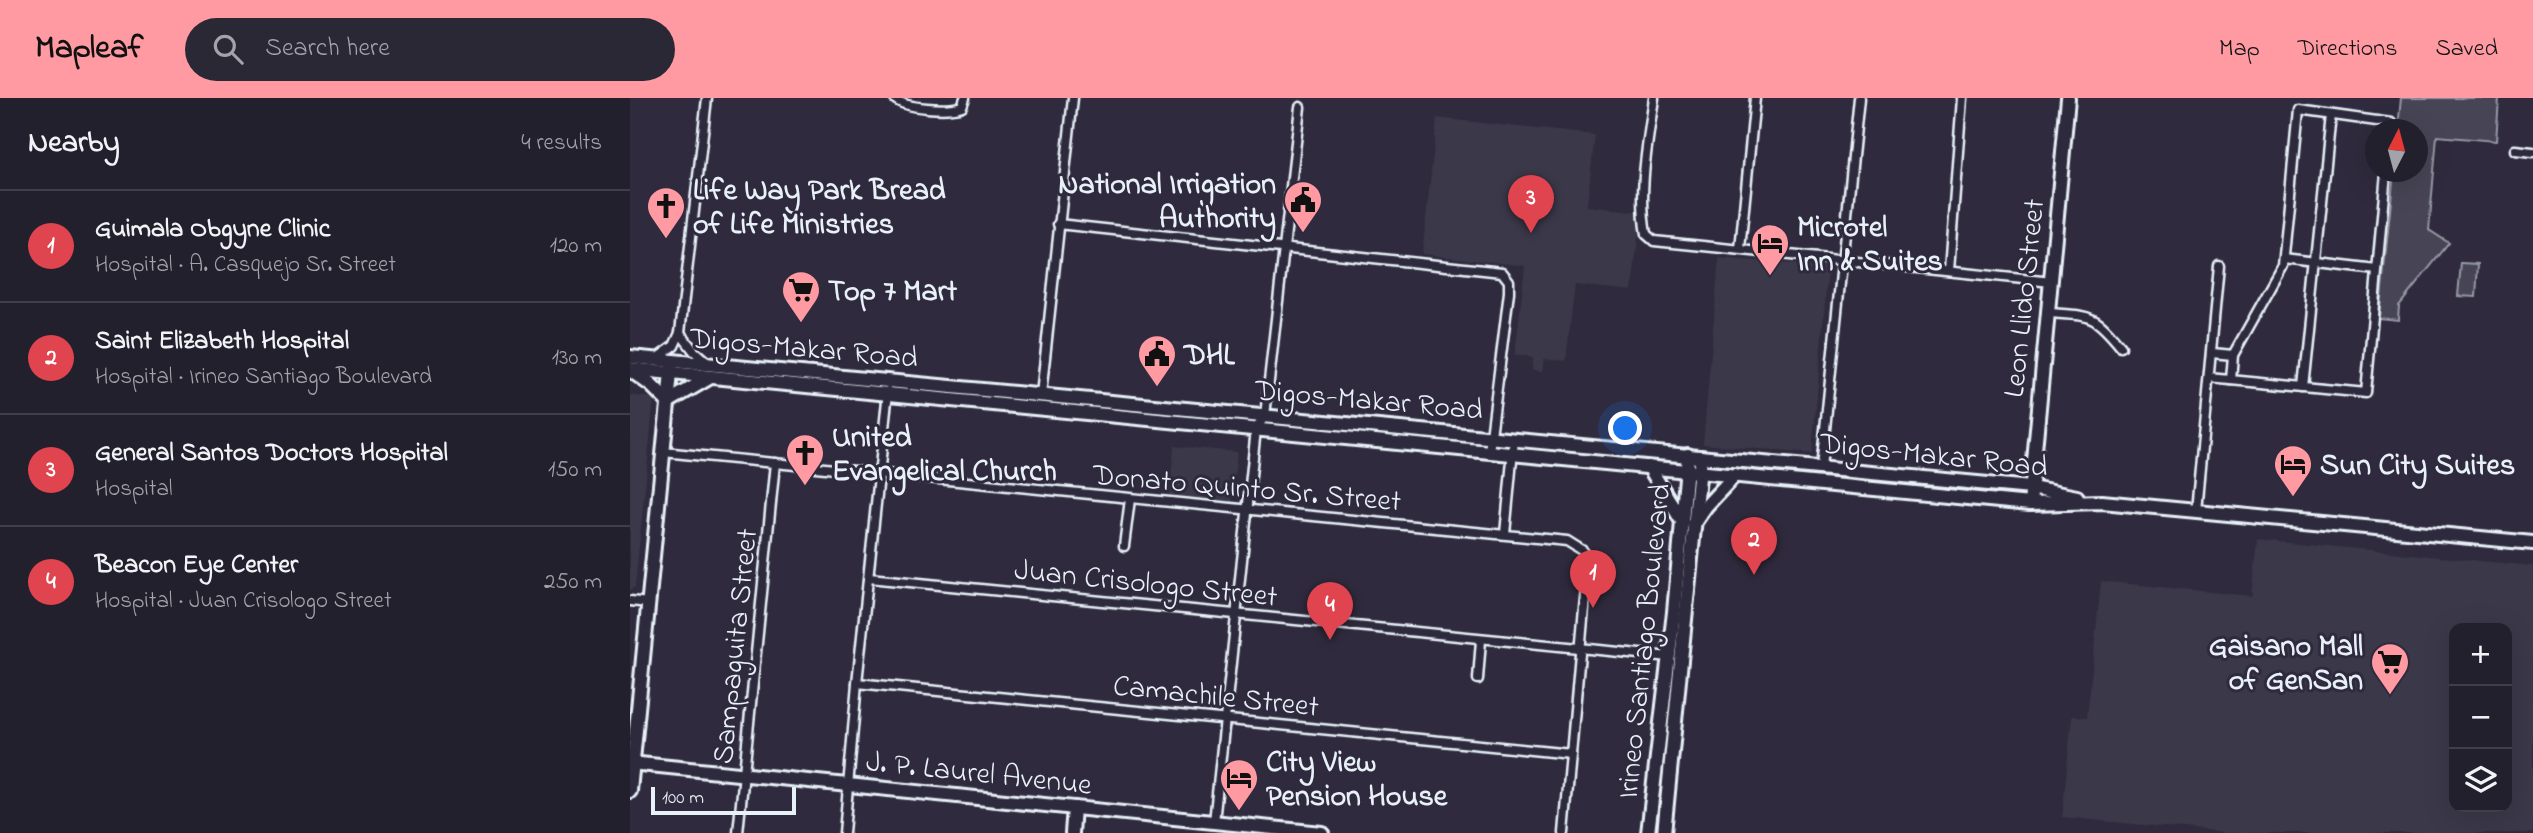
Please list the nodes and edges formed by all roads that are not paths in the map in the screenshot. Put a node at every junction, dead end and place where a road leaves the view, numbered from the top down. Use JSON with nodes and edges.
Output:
{"nodes":[{"id":1,"x":708,"y":98,"type":"edge"},
{"id":2,"x":894,"y":98,"type":"edge"},
{"id":3,"x":965,"y":98,"type":"edge"},
{"id":4,"x":1073,"y":98,"type":"edge"},
{"id":5,"x":1654,"y":98,"type":"edge"},
{"id":6,"x":1755,"y":98,"type":"edge"},
{"id":7,"x":1858,"y":98,"type":"edge"},
{"id":8,"x":1962,"y":98,"type":"edge"},
{"id":9,"x":2068,"y":98,"type":"edge"},
{"id":10,"x":1300,"y":107,"type":"dead end"},
{"id":11,"x":2332,"y":115,"type":"junction"},
{"id":12,"x":2365,"y":119,"type":"edge"},
{"id":13,"x":2515,"y":150,"type":"dead end"},
{"id":14,"x":2533,"y":152,"type":"edge"},
{"id":15,"x":2385,"y":182,"type":"edge"},
{"id":16,"x":1058,"y":224,"type":"junction"},
{"id":17,"x":1284,"y":247,"type":"junction"},
{"id":18,"x":1740,"y":249,"type":"junction"},
{"id":19,"x":1840,"y":258,"type":"junction"},
{"id":20,"x":2284,"y":260,"type":"junction"},
{"id":21,"x":2316,"y":262,"type":"junction"},
{"id":22,"x":2219,"y":266,"type":"dead end"},
{"id":23,"x":2377,"y":270,"type":"junction"},
{"id":24,"x":1949,"y":271,"type":"junction"},
{"id":25,"x":2052,"y":282,"type":"junction"},
{"id":26,"x":2049,"y":313,"type":"junction"},
{"id":27,"x":680,"y":333,"type":"junction"},
{"id":28,"x":2121,"y":347,"type":"dead end"},
{"id":29,"x":2212,"y":353,"type":"junction"},
{"id":30,"x":2233,"y":355,"type":"junction"},
{"id":31,"x":630,"y":357,"type":"edge"},
{"id":32,"x":656,"y":359,"type":"junction"},
{"id":33,"x":672,"y":367,"type":"junction"},
{"id":34,"x":630,"y":370,"type":"edge"},
{"id":35,"x":710,"y":371,"type":"junction"},
{"id":36,"x":2209,"y":378,"type":"junction"},
{"id":37,"x":2231,"y":380,"type":"junction"},
{"id":38,"x":2304,"y":387,"type":"junction"},
{"id":39,"x":888,"y":388,"type":"junction"},
{"id":40,"x":1041,"y":395,"type":"junction"},
{"id":41,"x":668,"y":402,"type":"junction"},
{"id":42,"x":1265,"y":416,"type":"junction"},
{"id":43,"x":1255,"y":429,"type":"junction"},
{"id":44,"x":1490,"y":437,"type":"junction"},
{"id":45,"x":1514,"y":439,"type":"junction"},
{"id":46,"x":663,"y":452,"type":"junction"},
{"id":47,"x":1489,"y":452,"type":"junction"},
{"id":48,"x":1513,"y":454,"type":"junction"},
{"id":49,"x":1694,"y":456,"type":"junction"},
{"id":50,"x":775,"y":463,"type":"junction"},
{"id":51,"x":1649,"y":467,"type":"junction"},
{"id":52,"x":1821,"y":468,"type":"junction"},
{"id":53,"x":1693,"y":472,"type":"junction"},
{"id":54,"x":878,"y":474,"type":"junction"},
{"id":55,"x":1735,"y":475,"type":"junction"},
{"id":56,"x":2031,"y":488,"type":"junction"},
{"id":57,"x":1129,"y":499,"type":"junction"},
{"id":58,"x":2102,"y":502,"type":"junction"},
{"id":59,"x":2030,"y":503,"type":"junction"},
{"id":60,"x":1247,"y":511,"type":"junction"},
{"id":61,"x":2196,"y":511,"type":"junction"},
{"id":62,"x":1688,"y":523,"type":"junction"},
{"id":63,"x":1504,"y":534,"type":"junction"},
{"id":64,"x":2533,"y":543,"type":"edge"},
{"id":65,"x":1124,"y":546,"type":"dead end"},
{"id":66,"x":869,"y":579,"type":"junction"},
{"id":67,"x":630,"y":601,"type":"edge"},
{"id":68,"x":649,"y":603,"type":"junction"},
{"id":69,"x":1236,"y":614,"type":"junction"},
{"id":70,"x":1481,"y":640,"type":"junction"},
{"id":71,"x":1580,"y":648,"type":"junction"},
{"id":72,"x":1675,"y":658,"type":"junction"},
{"id":73,"x":1478,"y":679,"type":"dead end"},
{"id":74,"x":857,"y":682,"type":"junction"},
{"id":75,"x":1226,"y":719,"type":"junction"},
{"id":76,"x":1571,"y":754,"type":"junction"},
{"id":77,"x":631,"y":763,"type":"edge"},
{"id":78,"x":744,"y":774,"type":"junction"},
{"id":79,"x":849,"y":785,"type":"junction"},
{"id":80,"x":630,"y":791,"type":"edge"},
{"id":81,"x":1074,"y":808,"type":"junction"},
{"id":82,"x":1214,"y":822,"type":"junction"},
{"id":83,"x":738,"y":833,"type":"edge"},
{"id":84,"x":845,"y":833,"type":"edge"},
{"id":85,"x":1072,"y":833,"type":"edge"},
{"id":86,"x":1322,"y":833,"type":"edge"},
{"id":87,"x":1564,"y":833,"type":"edge"},
{"id":88,"x":1648,"y":833,"type":"edge"},
{"id":89,"x":1664,"y":833,"type":"edge"}],
"edges":[{"from":1,"to":27,"type":"street"},
{"from":2,"to":3,"type":"street"},
{"from":4,"to":16,"type":"street"},
{"from":5,"to":18,"type":"street"},
{"from":6,"to":18,"type":"street"},
{"from":7,"to":19,"type":"street"},
{"from":8,"to":24,"type":"street"},
{"from":9,"to":25,"type":"main road","name":"Leon Llido Street"},
{"from":10,"to":17,"type":"street"},
{"from":11,"to":12,"type":"street"},
{"from":11,"to":20,"type":"street"},
{"from":11,"to":21,"type":"street"},
{"from":13,"to":14,"type":"street"},
{"from":15,"to":23,"type":"street"},
{"from":16,"to":17,"type":"street"},
{"from":16,"to":40,"type":"street"},
{"from":17,"to":42,"type":"street"},
{"from":17,"to":44,"type":"street"},
{"from":18,"to":19,"type":"street"},
{"from":19,"to":24,"type":"street"},
{"from":19,"to":52,"type":"street"},
{"from":20,"to":21,"type":"street"},
{"from":20,"to":30,"type":"street"},
{"from":21,"to":23,"type":"street"},
{"from":21,"to":38,"type":"street"},
{"from":22,"to":29,"type":"street"},
{"from":23,"to":38,"type":"street"},
{"from":24,"to":25,"type":"street"},
{"from":25,"to":26,"type":"main road","name":"Leon Llido Street"},
{"from":26,"to":28,"type":"street"},
{"from":26,"to":56,"type":"main road","name":"Leon Llido Street"},
{"from":27,"to":32,"type":"street"},
{"from":27,"to":35,"type":"street"},
{"from":29,"to":30,"type":"street"},
{"from":29,"to":36,"type":"street"},
{"from":30,"to":37,"type":"street"},
{"from":31,"to":32,"type":"main road","name":"Digos-Makar Road"},
{"from":32,"to":33,"type":"main road","name":"Digos-Makar Road"},
{"from":33,"to":34,"type":"main road","name":"Digos-Makar Road"},
{"from":33,"to":35,"type":"main road","name":"Digos-Makar Road"},
{"from":33,"to":41,"type":"main road"},
{"from":34,"to":41,"type":"main road"},
{"from":35,"to":39,"type":"main road","name":"Digos-Makar Road"},
{"from":35,"to":41,"type":"main road"},
{"from":36,"to":37,"type":"street"},
{"from":36,"to":61,"type":"street"},
{"from":37,"to":38,"type":"street"},
{"from":39,"to":40,"type":"main road","name":"Digos-Makar Road"},
{"from":39,"to":43,"type":"main road","name":"Digos-Makar Road"},
{"from":39,"to":54,"type":"street"},
{"from":40,"to":42,"type":"main road","name":"Digos-Makar Road"},
{"from":41,"to":46,"type":"main road"},
{"from":42,"to":43,"type":"street"},
{"from":42,"to":44,"type":"main road","name":"Digos-Makar Road"},
{"from":43,"to":47,"type":"main road","name":"Digos-Makar Road"},
{"from":43,"to":60,"type":"street"},
{"from":44,"to":45,"type":"main road","name":"Digos-Makar Road"},
{"from":44,"to":47,"type":"street"},
{"from":45,"to":48,"type":"street"},
{"from":45,"to":49,"type":"main road","name":"Digos-Makar Road"},
{"from":46,"to":50,"type":"street","name":"Donato Quinto Sr. Street"},
{"from":46,"to":68,"type":"main road"},
{"from":47,"to":48,"type":"main road","name":"Digos-Makar Road"},
{"from":48,"to":51,"type":"main road","name":"Digos-Makar Road"},
{"from":48,"to":63,"type":"street"},
{"from":49,"to":52,"type":"main road","name":"Digos-Makar Road"},
{"from":49,"to":53,"type":"main road","name":"Irineo Santiago Boulevard"},
{"from":50,"to":54,"type":"street","name":"Donato Quinto Sr. Street"},
{"from":50,"to":78,"type":"street","name":"Sampaguita Street"},
{"from":51,"to":53,"type":"main road","name":"Digos-Makar Road"},
{"from":51,"to":62,"type":"main road"},
{"from":52,"to":56,"type":"main road","name":"Digos-Makar Road"},
{"from":53,"to":55,"type":"main road","name":"Digos-Makar Road"},
{"from":53,"to":62,"type":"main road","name":"Irineo Santiago Boulevard"},
{"from":54,"to":57,"type":"street","name":"Donato Quinto Sr. Street"},
{"from":54,"to":66,"type":"street"},
{"from":55,"to":59,"type":"main road","name":"Digos-Makar Road"},
{"from":55,"to":62,"type":"main road"},
{"from":56,"to":58,"type":"main road","name":"Digos-Makar Road"},
{"from":56,"to":59,"type":"main road","name":"Leon Llido Street"},
{"from":57,"to":60,"type":"street","name":"Donato Quinto Sr. Street"},
{"from":57,"to":65,"type":"street"},
{"from":58,"to":59,"type":"main road","name":"Digos-Makar Road"},
{"from":58,"to":61,"type":"main road","name":"Digos-Makar Road"},
{"from":60,"to":63,"type":"street","name":"Donato Quinto Sr. Street"},
{"from":60,"to":69,"type":"street"},
{"from":61,"to":64,"type":"main road","name":"Digos-Makar Road"},
{"from":62,"to":72,"type":"main road","name":"Irineo Santiago Boulevard"},
{"from":63,"to":71,"type":"street","name":"Donato Quinto Sr. Street"},
{"from":66,"to":69,"type":"street","name":"Juan Crisologo Street"},
{"from":66,"to":74,"type":"street"},
{"from":67,"to":68,"type":"street"},
{"from":68,"to":77,"type":"main road"},
{"from":69,"to":70,"type":"street","name":"Juan Crisologo Street"},
{"from":69,"to":75,"type":"street"},
{"from":70,"to":71,"type":"street","name":"Juan Crisologo Street"},
{"from":70,"to":73,"type":"street"},
{"from":71,"to":72,"type":"street","name":"Juan Crisologo Street"},
{"from":71,"to":76,"type":"street"},
{"from":72,"to":88,"type":"main road","name":"Irineo Santiago Boulevard"},
{"from":72,"to":89,"type":"main road","name":"Irineo Santiago Boulevard"},
{"from":74,"to":75,"type":"street","name":"Camachile Street"},
{"from":74,"to":79,"type":"street"},
{"from":75,"to":76,"type":"street","name":"Camachile Street"},
{"from":75,"to":82,"type":"street"},
{"from":76,"to":87,"type":"street"},
{"from":77,"to":78,"type":"main road","name":"J. P. Laurel Avenue"},
{"from":77,"to":80,"type":"main road"},
{"from":78,"to":79,"type":"main road","name":"J. P. Laurel Avenue"},
{"from":78,"to":83,"type":"street","name":"Sampaguita Street"},
{"from":79,"to":81,"type":"main road","name":"J. P. Laurel Avenue"},
{"from":79,"to":84,"type":"street"},
{"from":81,"to":82,"type":"main road","name":"J. P. Laurel Avenue"},
{"from":81,"to":85,"type":"main road"},
{"from":82,"to":86,"type":"main road","name":"J. P. Laurel Avenue"}]}
